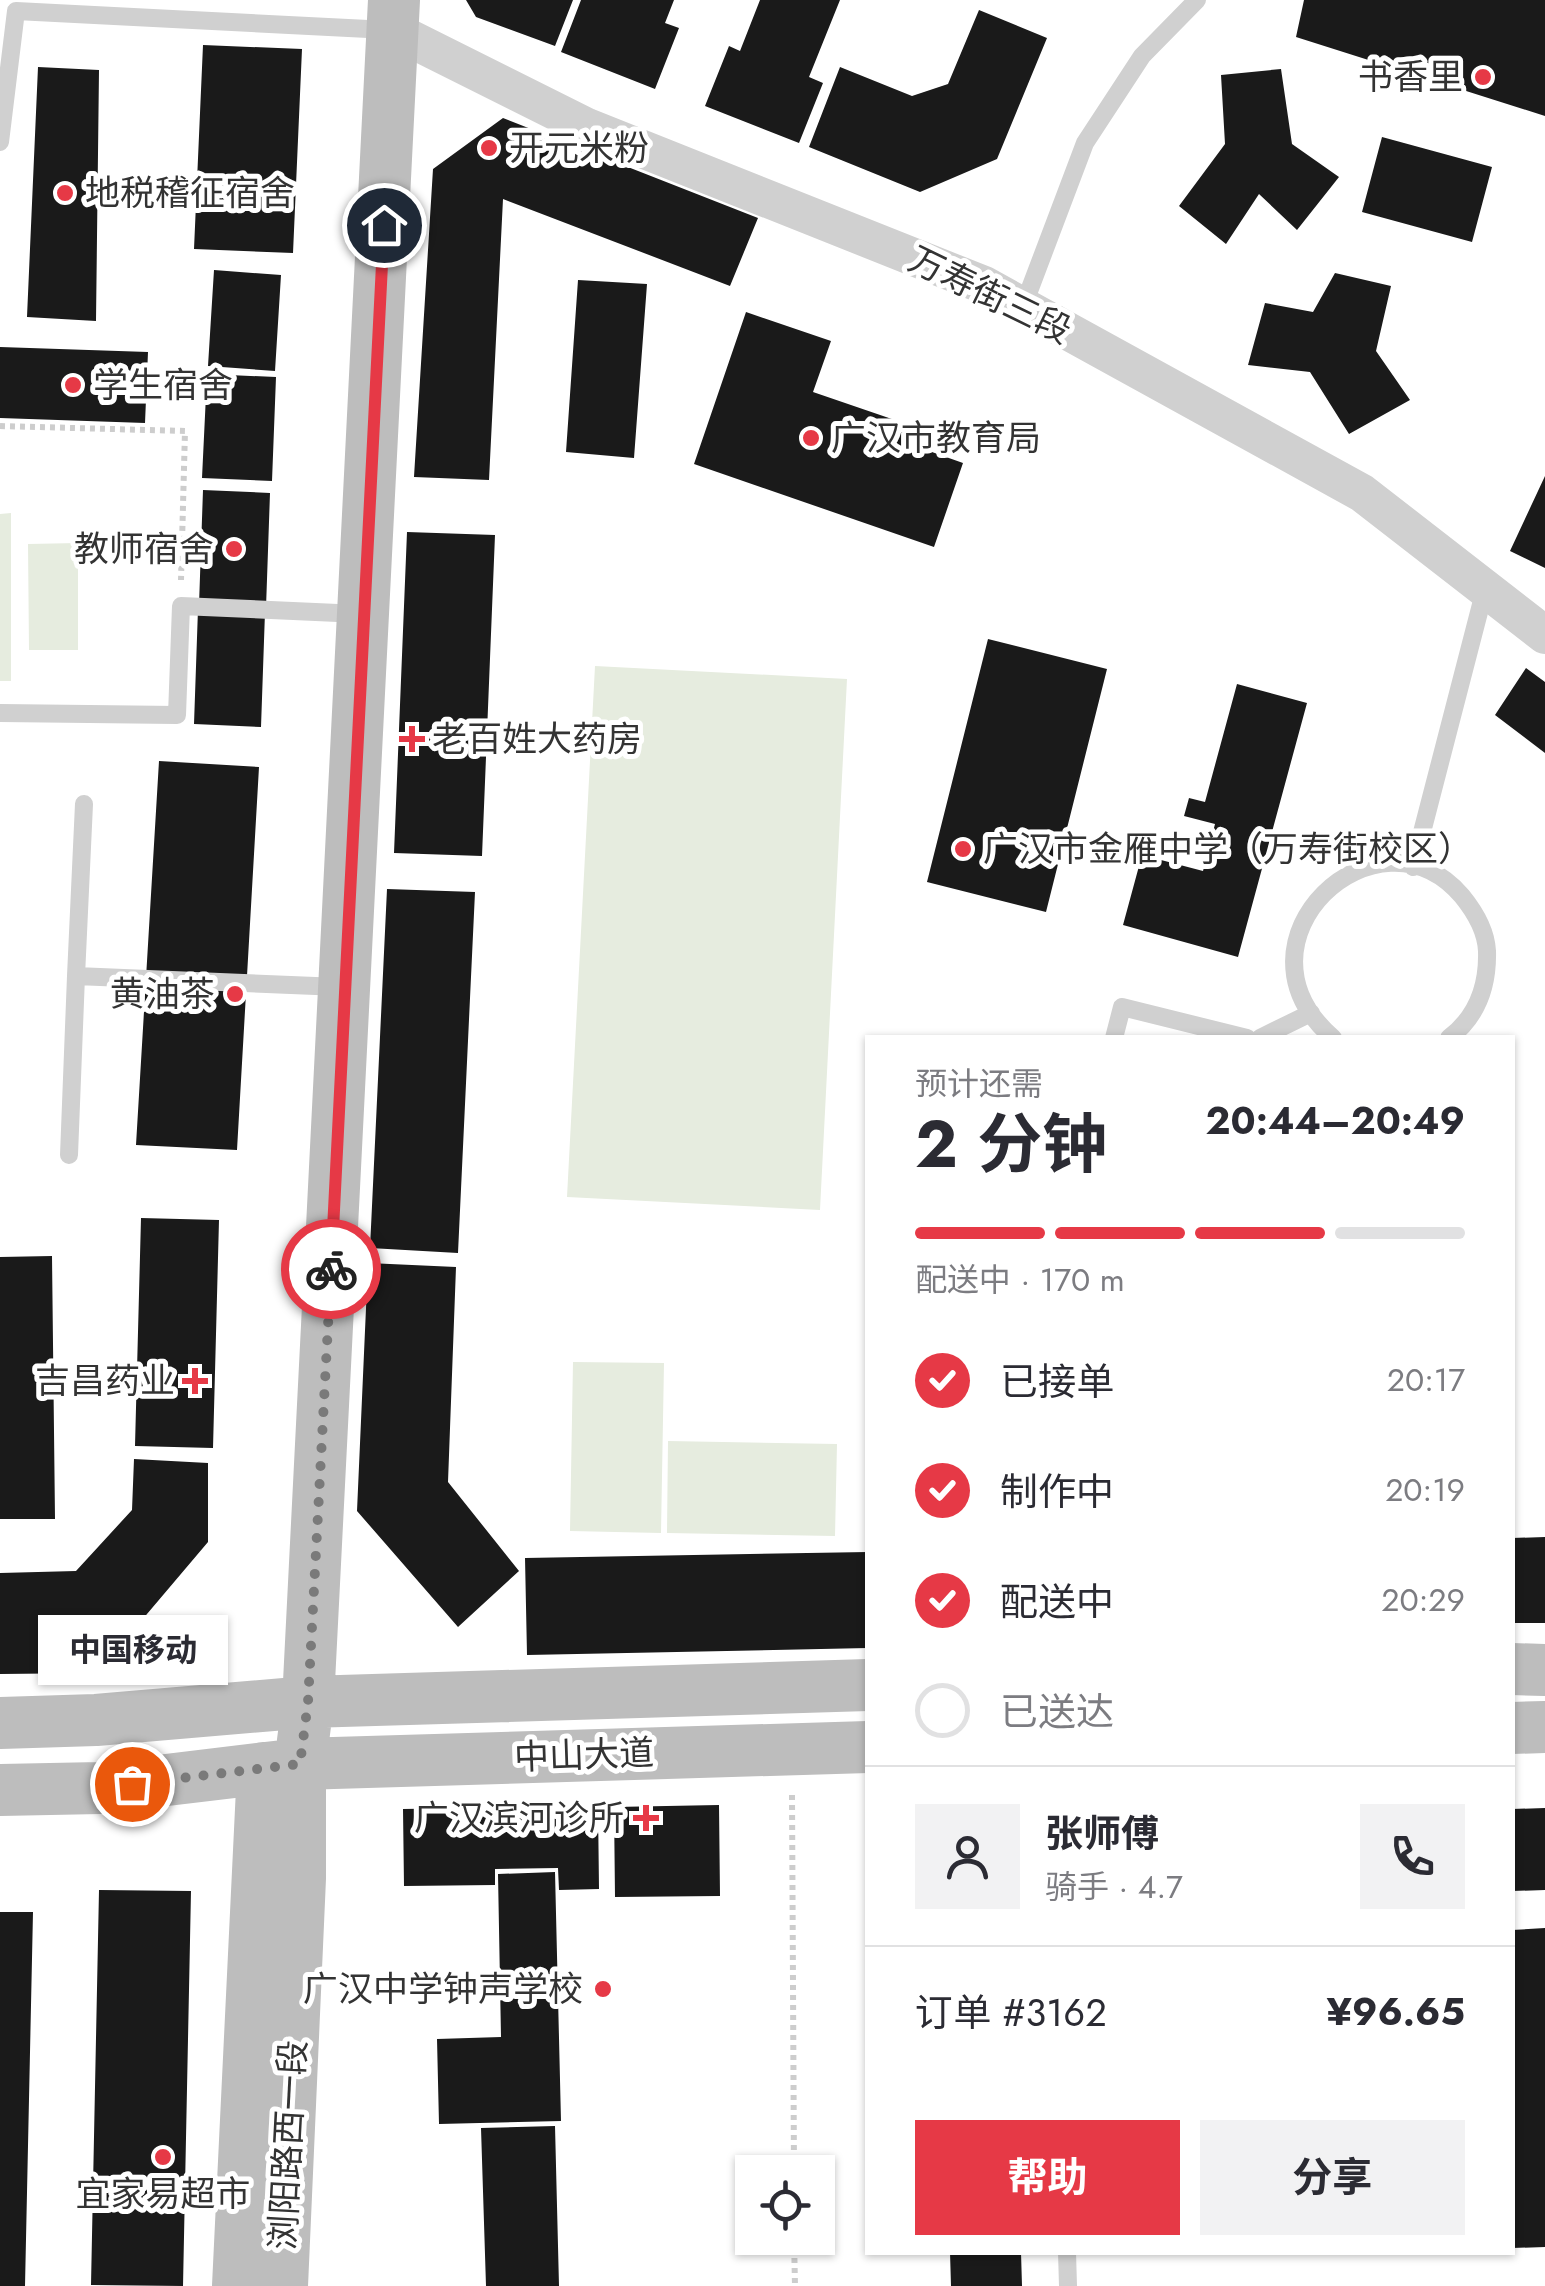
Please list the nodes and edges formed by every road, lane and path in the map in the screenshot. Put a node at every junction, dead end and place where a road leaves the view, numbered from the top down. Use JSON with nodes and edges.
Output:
{"nodes":[{"id":1,"x":1197,"y":0,"type":"edge"},
{"id":2,"x":394,"y":15,"type":"edge"},
{"id":3,"x":0,"y":142,"type":"edge"},
{"id":4,"x":1023,"y":306,"type":"junction"},
{"id":5,"x":0,"y":426,"type":"edge"},
{"id":6,"x":1485,"y":589,"type":"junction"},
{"id":7,"x":181,"y":606,"type":"junction"},
{"id":8,"x":365,"y":615,"type":"junction"},
{"id":9,"x":1545,"y":635,"type":"edge"},
{"id":10,"x":0,"y":713,"type":"edge"},
{"id":11,"x":84,"y":804,"type":"dead end"},
{"id":12,"x":1414,"y":867,"type":"junction"},
{"id":13,"x":76,"y":976,"type":"junction"},
{"id":14,"x":346,"y":987,"type":"junction"},
{"id":15,"x":1310,"y":1013,"type":"junction"},
{"id":16,"x":1115,"y":1035,"type":"edge"},
{"id":17,"x":1234,"y":1035,"type":"edge"},
{"id":18,"x":1266,"y":1035,"type":"edge"},
{"id":19,"x":1329,"y":1035,"type":"edge"},
{"id":20,"x":1454,"y":1035,"type":"edge"},
{"id":21,"x":69,"y":1155,"type":"dead end"},
{"id":22,"x":1515,"y":1669,"type":"edge"},
{"id":23,"x":1545,"y":1670,"type":"edge"},
{"id":24,"x":865,"y":1685,"type":"edge"},
{"id":25,"x":308,"y":1702,"type":"junction"},
{"id":26,"x":0,"y":1723,"type":"edge"},
{"id":27,"x":1515,"y":1728,"type":"edge"},
{"id":28,"x":1545,"y":1728,"type":"edge"},
{"id":29,"x":865,"y":1747,"type":"edge"},
{"id":30,"x":792,"y":1749,"type":"junction"},
{"id":31,"x":281,"y":1766,"type":"junction"},
{"id":32,"x":0,"y":1790,"type":"edge"},
{"id":33,"x":794,"y":2155,"type":"edge"},
{"id":34,"x":794,"y":2255,"type":"edge"},
{"id":35,"x":1067,"y":2255,"type":"edge"},
{"id":36,"x":238,"y":2286,"type":"edge"},
{"id":37,"x":282,"y":2286,"type":"edge"},
{"id":38,"x":795,"y":2286,"type":"edge"},
{"id":39,"x":1068,"y":2286,"type":"edge"}],
"edges":[{"from":1,"to":4,"type":"lane"},
{"from":2,"to":3,"type":"lane"},
{"from":2,"to":4,"type":"street","name":"万寿街三段"},
{"from":2,"to":8,"type":"street"},
{"from":4,"to":6,"type":"street","name":"万寿街三段"},
{"from":5,"to":7,"type":"path"},
{"from":6,"to":9,"type":"street","name":"万寿街三段"},
{"from":6,"to":12,"type":"lane"},
{"from":7,"to":8,"type":"lane"},
{"from":7,"to":10,"type":"lane"},
{"from":8,"to":14,"type":"street"},
{"from":11,"to":13,"type":"lane"},
{"from":12,"to":15,"type":"lane"},
{"from":12,"to":20,"type":"lane"},
{"from":13,"to":14,"type":"lane"},
{"from":13,"to":21,"type":"lane"},
{"from":14,"to":25,"type":"street"},
{"from":15,"to":18,"type":"lane"},
{"from":15,"to":19,"type":"lane"},
{"from":16,"to":17,"type":"lane"},
{"from":22,"to":23,"type":"street"},
{"from":24,"to":25,"type":"street","name":"中山大道"},
{"from":25,"to":26,"type":"street","name":"中山大道"},
{"from":25,"to":31,"type":"street"},
{"from":27,"to":28,"type":"street"},
{"from":29,"to":30,"type":"street","name":"中山大道"},
{"from":30,"to":31,"type":"street","name":"中山大道"},
{"from":30,"to":33,"type":"path"},
{"from":31,"to":32,"type":"street","name":"中山大道"},
{"from":31,"to":36,"type":"street"},
{"from":31,"to":37,"type":"street","name":"浏阳路西一段"},
{"from":34,"to":38,"type":"path"},
{"from":35,"to":39,"type":"lane"}]}
